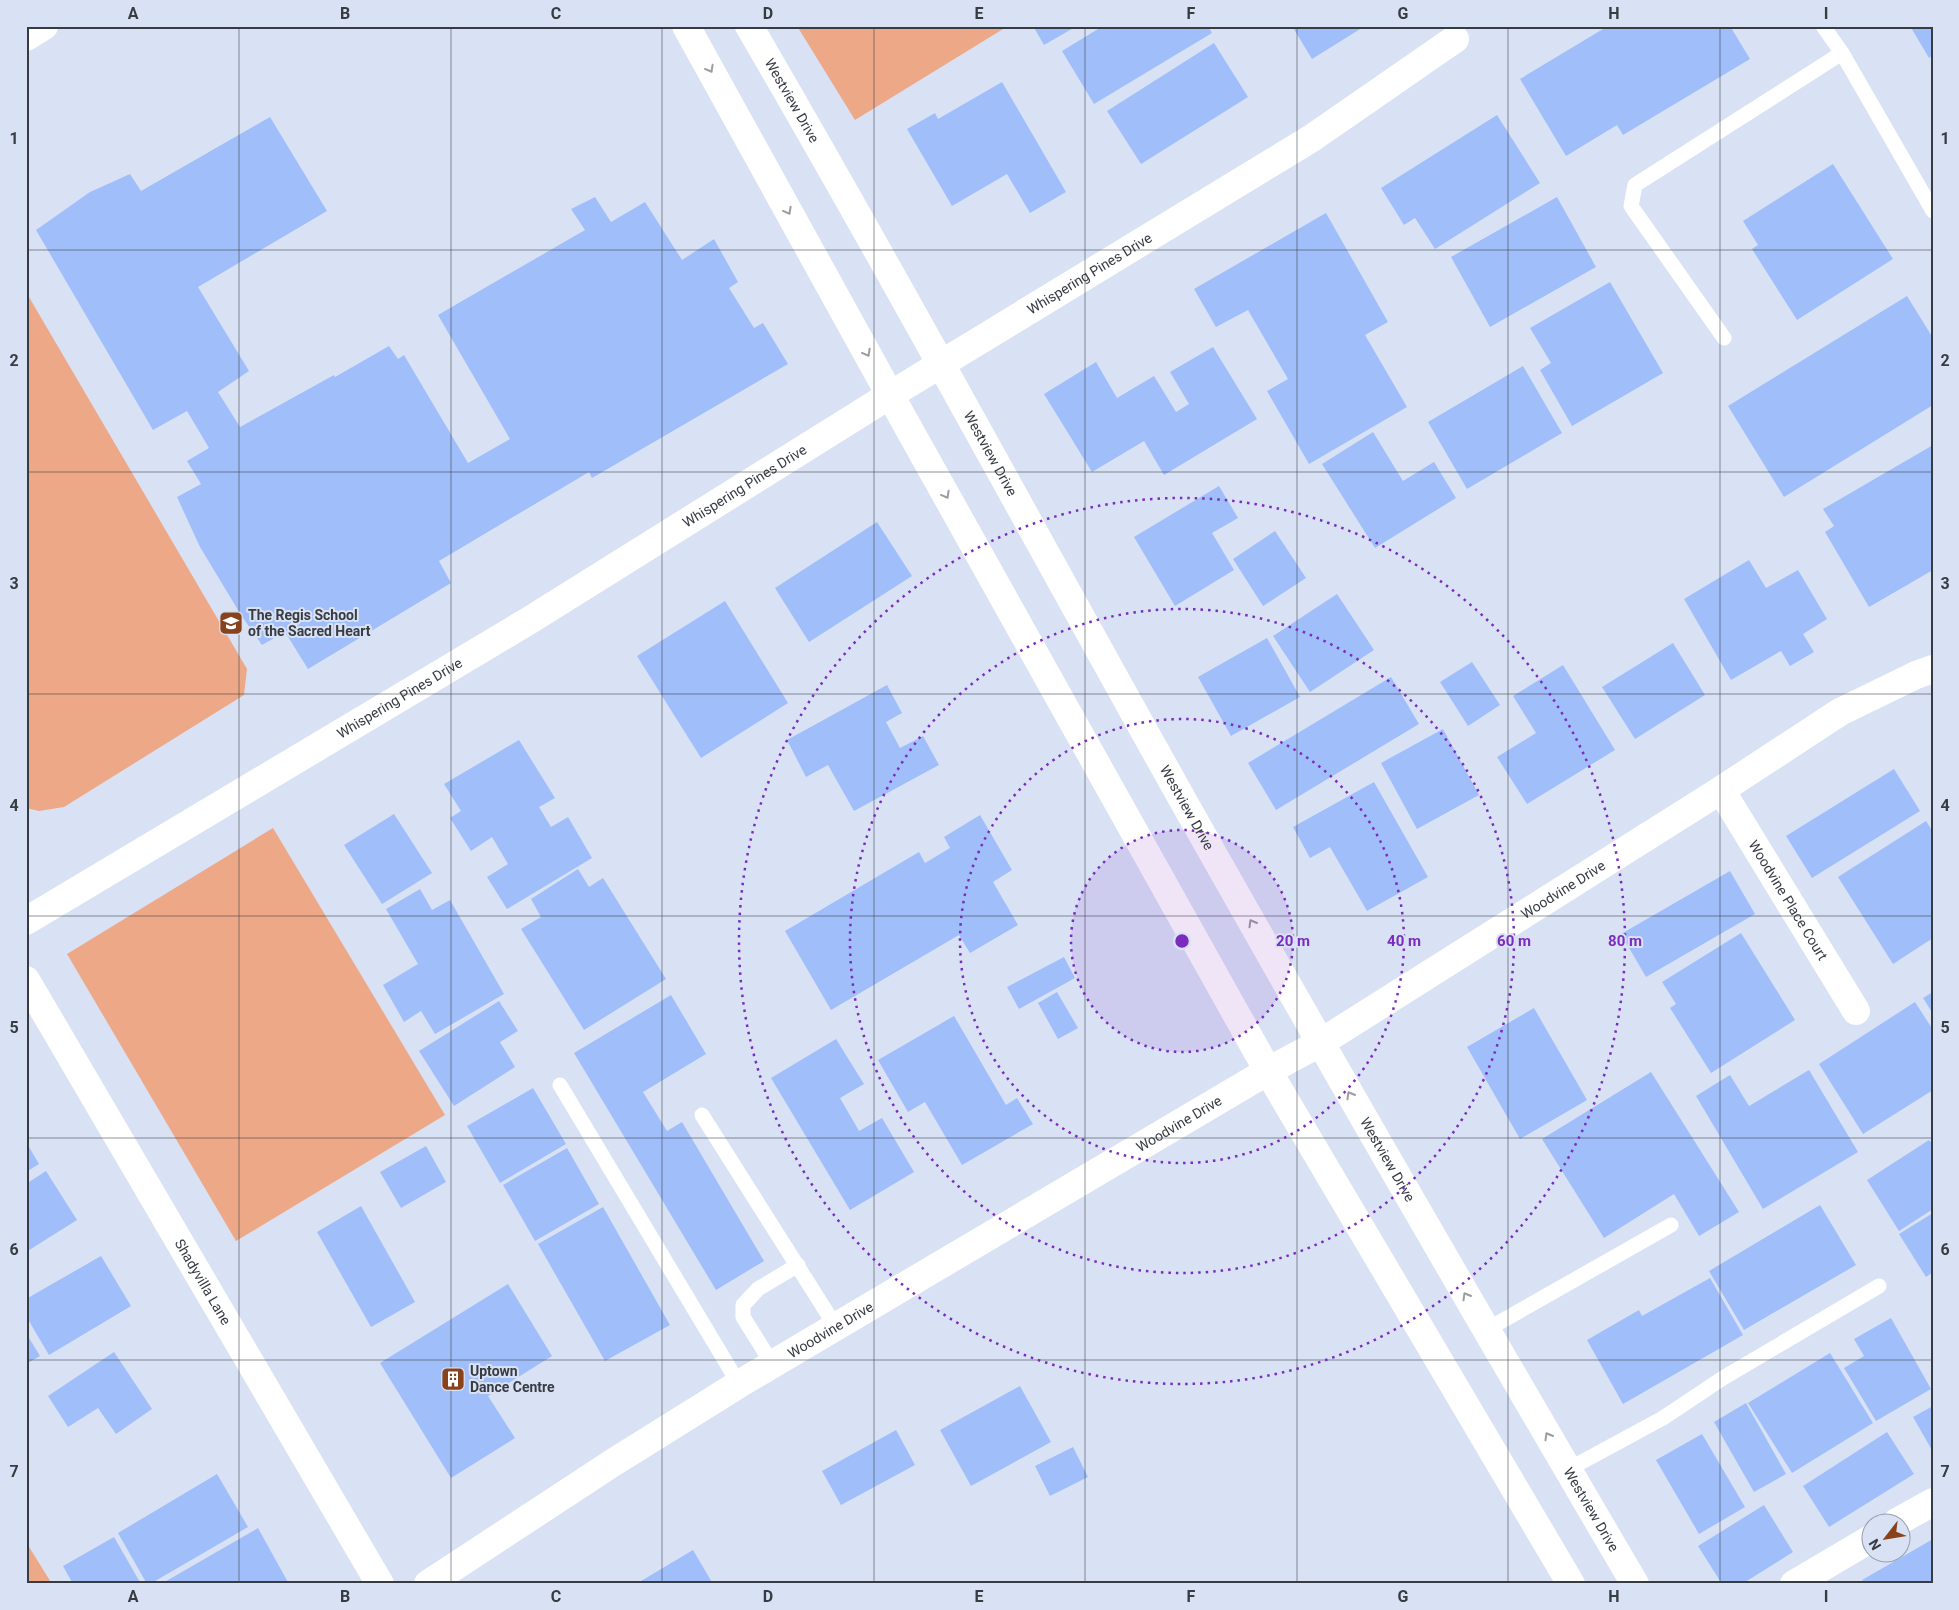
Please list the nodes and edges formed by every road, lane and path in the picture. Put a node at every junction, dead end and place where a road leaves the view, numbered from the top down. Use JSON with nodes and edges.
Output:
{"nodes":[{"id":1,"x":44,"y":26,"type":"edge"},
{"id":2,"x":686,"y":26,"type":"edge"},
{"id":3,"x":749,"y":26,"type":"edge"},
{"id":4,"x":1823,"y":26,"type":"edge"},
{"id":5,"x":26,"y":37,"type":"edge"},
{"id":6,"x":1455,"y":39,"type":"dead end"},
{"id":7,"x":1842,"y":53,"type":"junction"},
{"id":8,"x":1933,"y":211,"type":"edge"},
{"id":9,"x":1724,"y":338,"type":"dead end"},
{"id":10,"x":941,"y":364,"type":"junction"},
{"id":11,"x":890,"y":395,"type":"junction"},
{"id":12,"x":1933,"y":670,"type":"edge"},
{"id":13,"x":1721,"y":790,"type":"junction"},
{"id":14,"x":26,"y":921,"type":"edge"},
{"id":15,"x":26,"y":980,"type":"edge"},
{"id":16,"x":1856,"y":1011,"type":"dead end"},
{"id":17,"x":1320,"y":1043,"type":"junction"},
{"id":18,"x":1268,"y":1071,"type":"junction"},
{"id":19,"x":560,"y":1085,"type":"dead end"},
{"id":20,"x":702,"y":1114,"type":"dead end"},
{"id":21,"x":1671,"y":1225,"type":"dead end"},
{"id":22,"x":798,"y":1265,"type":"junction"},
{"id":23,"x":1879,"y":1286,"type":"dead end"},
{"id":24,"x":836,"y":1327,"type":"junction"},
{"id":25,"x":1486,"y":1330,"type":"junction"},
{"id":26,"x":773,"y":1364,"type":"junction"},
{"id":27,"x":739,"y":1384,"type":"junction"},
{"id":28,"x":1567,"y":1470,"type":"junction"},
{"id":29,"x":1933,"y":1502,"type":"edge"},
{"id":30,"x":1912,"y":1514,"type":"edge"},
{"id":31,"x":1862,"y":1544,"type":"edge"},
{"id":32,"x":1634,"y":1583,"type":"edge"},
{"id":33,"x":380,"y":1584,"type":"edge"},
{"id":34,"x":428,"y":1584,"type":"edge"},
{"id":35,"x":1571,"y":1584,"type":"edge"},
{"id":36,"x":1794,"y":1584,"type":"edge"}],
"edges":[{"from":1,"to":5,"type":"street"},
{"from":2,"to":11,"type":"street","one_way":true},
{"from":3,"to":10,"type":"street","name":"Westview Drive"},
{"from":4,"to":7,"type":"lane"},
{"from":6,"to":10,"type":"street","name":"Whispering Pines Drive"},
{"from":7,"to":8,"type":"lane"},
{"from":7,"to":9,"type":"lane"},
{"from":10,"to":11,"type":"street","name":"Whispering Pines Drive"},
{"from":17,"to":10,"type":"street","name":"Westview Drive","one_way":true},
{"from":11,"to":14,"type":"street","name":"Whispering Pines Drive"},
{"from":11,"to":18,"type":"street","one_way":true},
{"from":12,"to":13,"type":"street","name":"Woodvine Drive"},
{"from":13,"to":16,"type":"street","name":"Woodvine Place Court"},
{"from":13,"to":17,"type":"street","name":"Woodvine Drive"},
{"from":15,"to":33,"type":"street","name":"Shadyvilla Lane"},
{"from":17,"to":18,"type":"street","name":"Woodvine Drive"},
{"from":25,"to":17,"type":"street","name":"Westview Drive","one_way":true},
{"from":18,"to":24,"type":"street","name":"Woodvine Drive"},
{"from":18,"to":35,"type":"street"},
{"from":19,"to":27,"type":"lane"},
{"from":20,"to":22,"type":"lane"},
{"from":21,"to":25,"type":"lane"},
{"from":22,"to":24,"type":"lane"},
{"from":22,"to":26,"type":"lane"},
{"from":23,"to":28,"type":"lane"},
{"from":24,"to":26,"type":"street","name":"Woodvine Drive"},
{"from":28,"to":25,"type":"street","name":"Westview Drive","one_way":true},
{"from":26,"to":27,"type":"street","name":"Woodvine Drive"},
{"from":27,"to":34,"type":"street","name":"Woodvine Drive"},
{"from":28,"to":32,"type":"street","name":"Westview Drive"},
{"from":29,"to":30,"type":"street"},
{"from":31,"to":36,"type":"street"}]}
